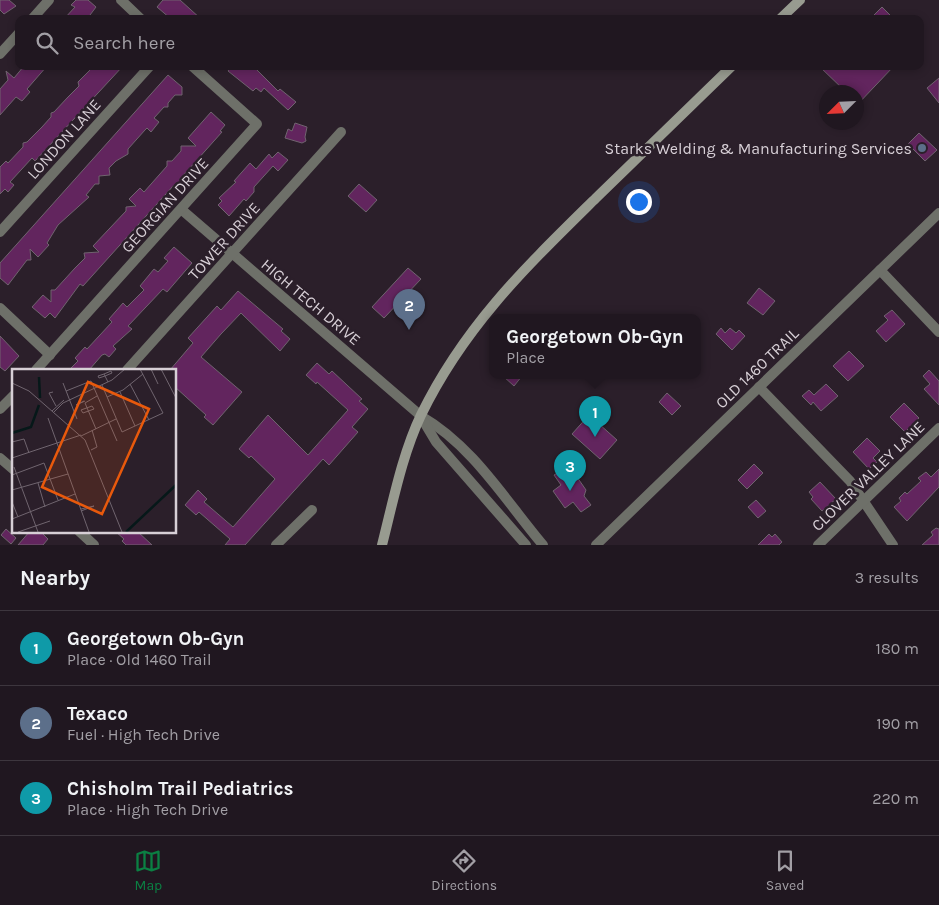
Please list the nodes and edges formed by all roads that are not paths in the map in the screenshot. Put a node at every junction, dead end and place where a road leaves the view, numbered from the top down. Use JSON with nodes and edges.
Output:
{"nodes":[{"id":1,"x":49,"y":0,"type":"edge"},
{"id":2,"x":800,"y":0,"type":"edge"},
{"id":3,"x":126,"y":2,"type":"edge"},
{"id":4,"x":36,"y":15,"type":"edge"},
{"id":5,"x":137,"y":15,"type":"edge"},
{"id":6,"x":784,"y":15,"type":"edge"},
{"id":7,"x":15,"y":38,"type":"edge"},
{"id":8,"x":0,"y":54,"type":"edge"},
{"id":9,"x":146,"y":70,"type":"edge"},
{"id":10,"x":196,"y":70,"type":"edge"},
{"id":11,"x":728,"y":70,"type":"edge"},
{"id":12,"x":342,"y":132,"type":"dead end"},
{"id":13,"x":182,"y":210,"type":"junction"},
{"id":14,"x":939,"y":213,"type":"edge"},
{"id":15,"x":0,"y":232,"type":"edge"},
{"id":16,"x":232,"y":255,"type":"junction"},
{"id":17,"x":880,"y":270,"type":"junction"},
{"id":18,"x":0,"y":308,"type":"edge"},
{"id":19,"x":939,"y":332,"type":"edge"},
{"id":20,"x":50,"y":355,"type":"junction"},
{"id":21,"x":37,"y":369,"type":"edge"},
{"id":22,"x":128,"y":369,"type":"edge"},
{"id":23,"x":759,"y":387,"type":"junction"},
{"id":24,"x":12,"y":396,"type":"edge"},
{"id":25,"x":0,"y":410,"type":"edge"},
{"id":26,"x":421,"y":416,"type":"junction"},
{"id":27,"x":939,"y":428,"type":"edge"},
{"id":28,"x":0,"y":458,"type":"edge"},
{"id":29,"x":12,"y":468,"type":"edge"},
{"id":30,"x":864,"y":500,"type":"junction"},
{"id":31,"x":312,"y":510,"type":"dead end"},
{"id":32,"x":81,"y":532,"type":"edge"},
{"id":33,"x":94,"y":545,"type":"edge"},
{"id":34,"x":276,"y":545,"type":"edge"},
{"id":35,"x":382,"y":545,"type":"edge"},
{"id":36,"x":526,"y":545,"type":"edge"},
{"id":37,"x":543,"y":545,"type":"edge"},
{"id":38,"x":596,"y":545,"type":"edge"},
{"id":39,"x":818,"y":545,"type":"edge"},
{"id":40,"x":893,"y":545,"type":"edge"}],
"edges":[{"from":1,"to":4,"type":"street"},
{"from":2,"to":6,"type":"main road"},
{"from":3,"to":5,"type":"street"},
{"from":7,"to":8,"type":"street"},
{"from":9,"to":15,"type":"street","name":"LONDON LANE"},
{"from":10,"to":13,"type":"street","name":"GEORGIAN DRIVE"},
{"from":11,"to":26,"type":"main road"},
{"from":12,"to":16,"type":"street","name":"TOWER DRIVE"},
{"from":13,"to":16,"type":"street","name":"HIGH TECH DRIVE"},
{"from":13,"to":20,"type":"street","name":"GEORGIAN DRIVE"},
{"from":14,"to":17,"type":"street","name":"OLD 1460 TRAIL"},
{"from":16,"to":22,"type":"street","name":"TOWER DRIVE"},
{"from":16,"to":26,"type":"street","name":"HIGH TECH DRIVE"},
{"from":17,"to":19,"type":"street"},
{"from":17,"to":23,"type":"street","name":"OLD 1460 TRAIL"},
{"from":18,"to":20,"type":"street"},
{"from":20,"to":21,"type":"street","name":"GEORGIAN DRIVE"},
{"from":23,"to":30,"type":"street"},
{"from":23,"to":38,"type":"street","name":"OLD 1460 TRAIL"},
{"from":24,"to":25,"type":"street"},
{"from":26,"to":35,"type":"main road"},
{"from":26,"to":36,"type":"street","name":"HIGH TECH DRIVE"},
{"from":26,"to":37,"type":"street","name":"HIGH TECH DRIVE"},
{"from":27,"to":30,"type":"street","name":"CLOVER VALLEY LANE"},
{"from":28,"to":29,"type":"street"},
{"from":30,"to":39,"type":"street","name":"CLOVER VALLEY LANE"},
{"from":30,"to":40,"type":"street"},
{"from":31,"to":34,"type":"street"},
{"from":32,"to":33,"type":"street"}]}
